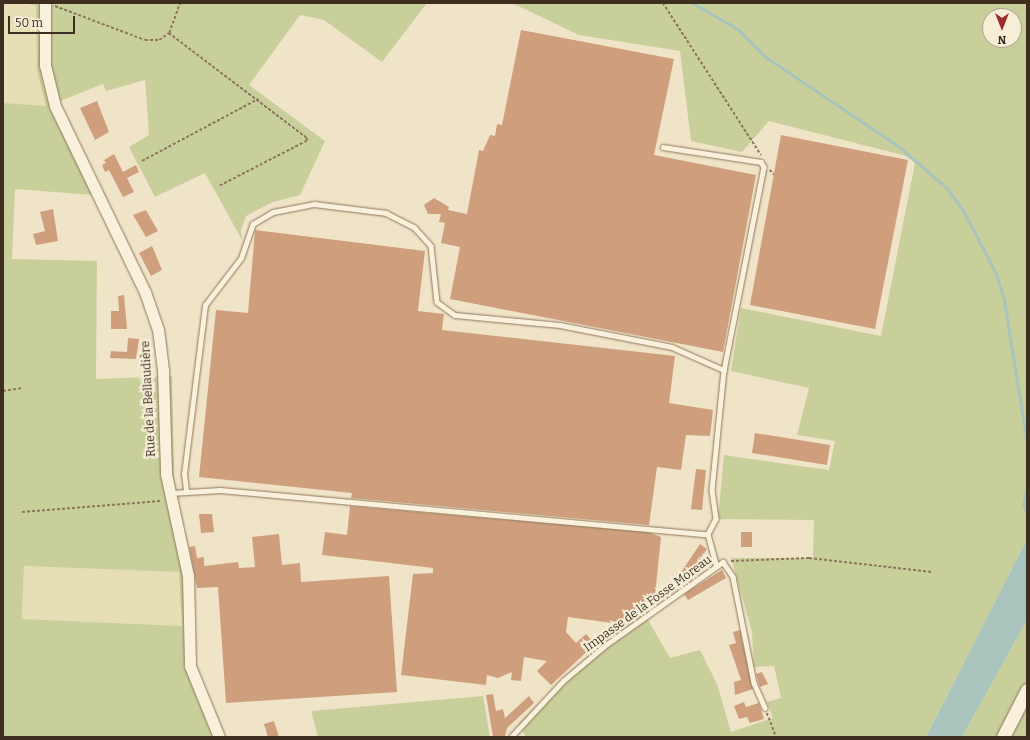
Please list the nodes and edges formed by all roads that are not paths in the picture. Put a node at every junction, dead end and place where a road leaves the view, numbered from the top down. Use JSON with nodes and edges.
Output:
{"nodes":[{"id":1,"x":45,"y":3,"type":"edge"},
{"id":2,"x":664,"y":147,"type":"dead end"},
{"id":3,"x":724,"y":370,"type":"junction"},
{"id":4,"x":186,"y":490,"type":"junction"},
{"id":5,"x":170,"y":497,"type":"junction"},
{"id":6,"x":708,"y":534,"type":"junction"},
{"id":7,"x":716,"y":564,"type":"junction"},
{"id":8,"x":1027,"y":690,"type":"edge"},
{"id":9,"x":765,"y":708,"type":"road end"},
{"id":10,"x":219,"y":737,"type":"edge"},
{"id":11,"x":511,"y":737,"type":"edge"},
{"id":12,"x":1003,"y":737,"type":"edge"}],
"edges":[{"from":1,"to":5,"type":"street","name":"Rue de la Bellaudière"},
{"from":2,"to":3,"type":"lane"},
{"from":3,"to":4,"type":"lane"},
{"from":3,"to":6,"type":"lane"},
{"from":4,"to":5,"type":"lane"},
{"from":4,"to":6,"type":"lane"},
{"from":5,"to":10,"type":"street","name":"Rue de la Bellaudière"},
{"from":6,"to":7,"type":"lane"},
{"from":7,"to":9,"type":"lane","name":"Impasse de la Fosse Moreau"},
{"from":7,"to":11,"type":"lane","name":"Impasse de la Fosse Moreau"},
{"from":8,"to":12,"type":"main road"}]}
